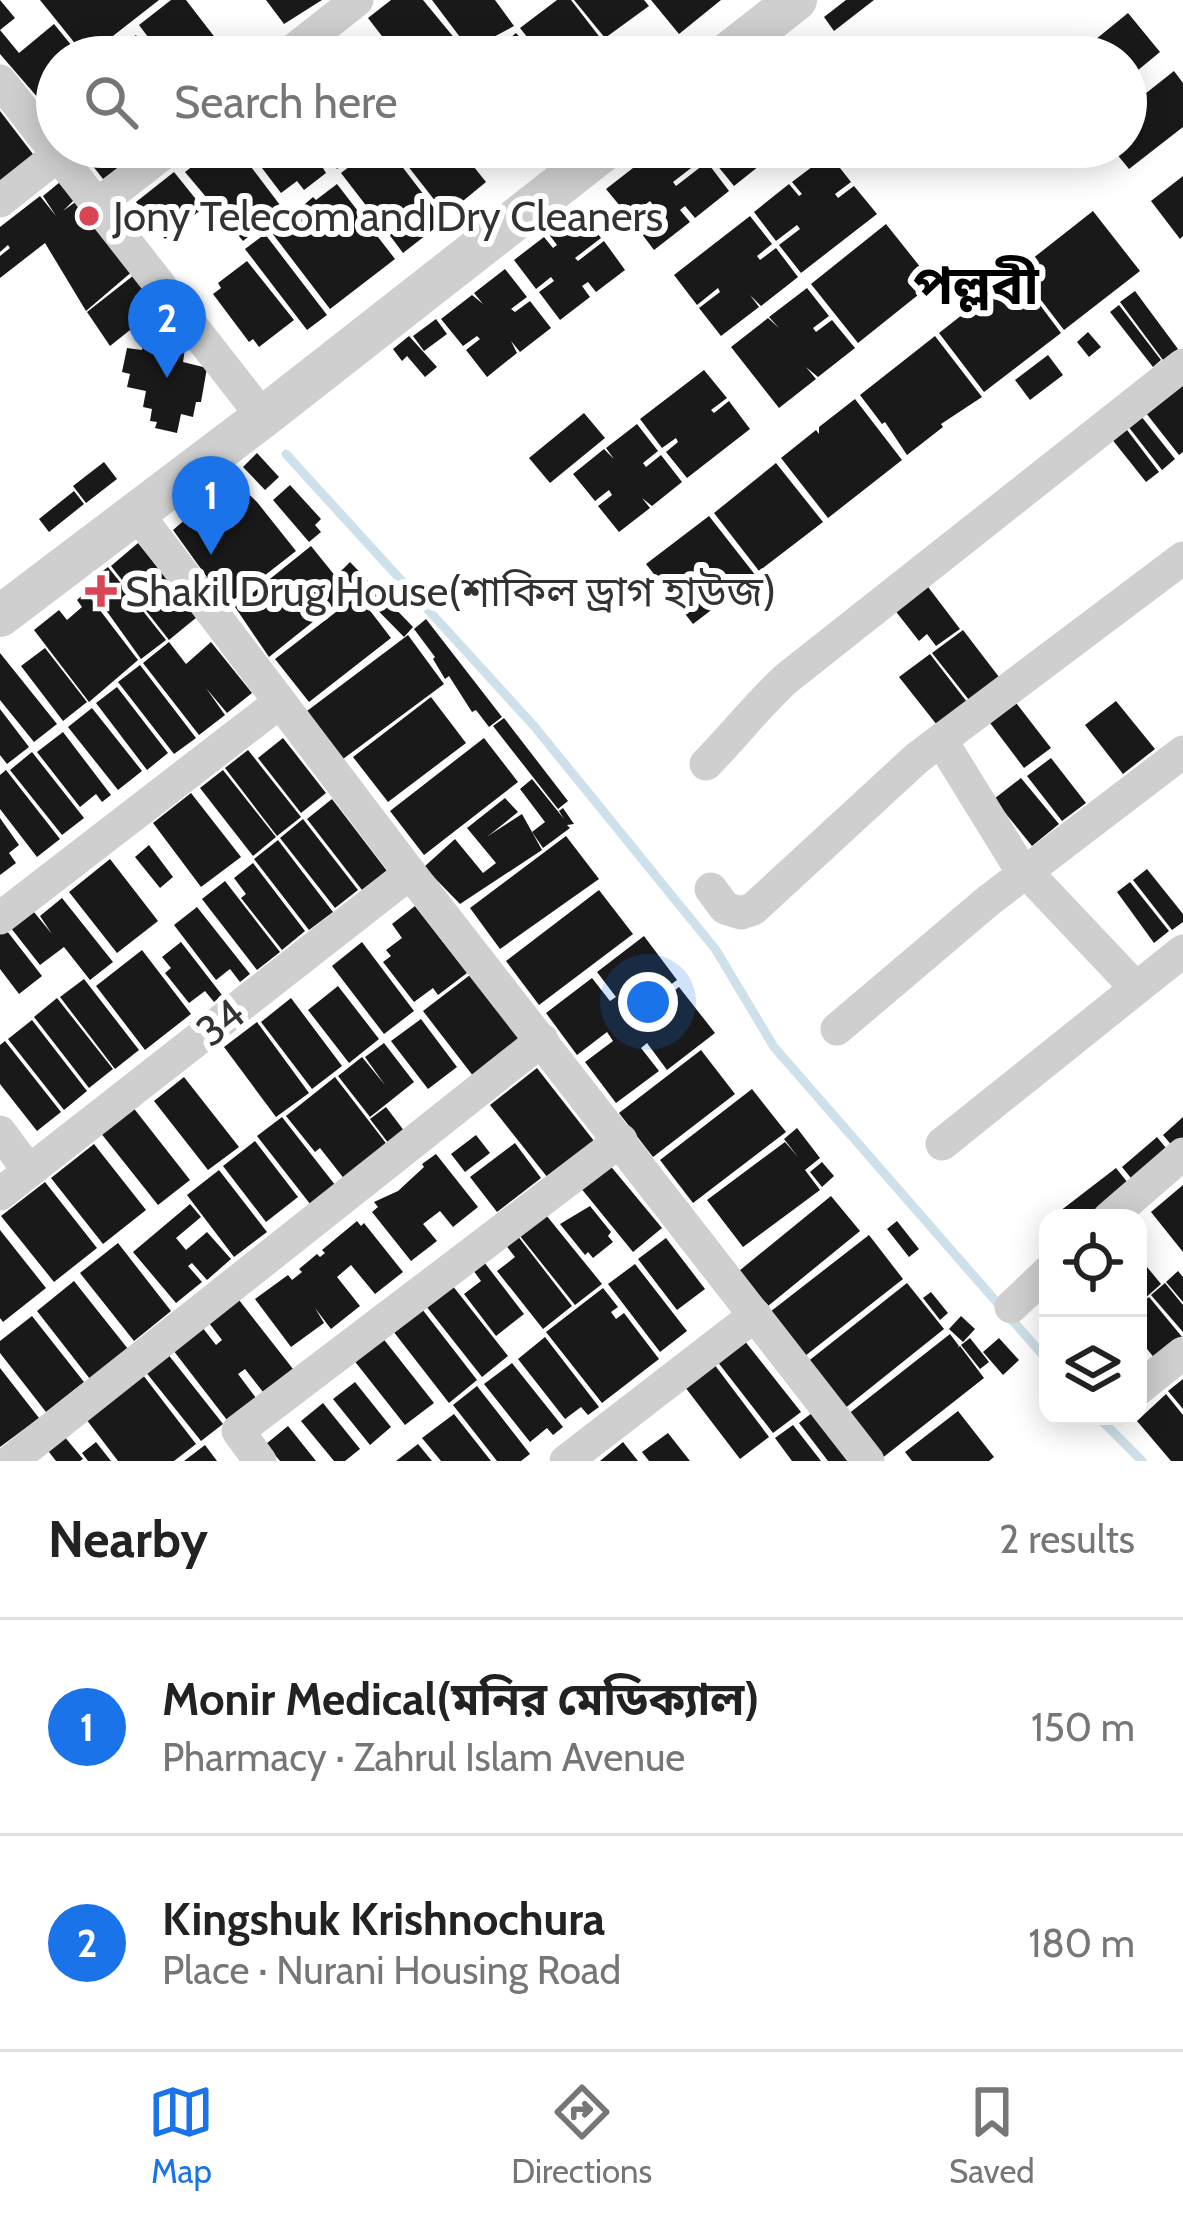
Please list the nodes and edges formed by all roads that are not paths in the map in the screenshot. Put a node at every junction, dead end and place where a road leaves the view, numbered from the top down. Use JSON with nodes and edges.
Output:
{"nodes":[{"id":1,"x":357,"y":0,"type":"edge"},
{"id":2,"x":796,"y":0,"type":"edge"},
{"id":3,"x":312,"y":36,"type":"edge"},
{"id":4,"x":750,"y":36,"type":"edge"},
{"id":5,"x":0,"y":81,"type":"edge"},
{"id":6,"x":36,"y":127,"type":"edge"},
{"id":7,"x":42,"y":168,"type":"edge"},
{"id":8,"x":68,"y":168,"type":"edge"},
{"id":9,"x":144,"y":168,"type":"edge"},
{"id":10,"x":581,"y":168,"type":"edge"},
{"id":11,"x":0,"y":201,"type":"edge"},
{"id":12,"x":97,"y":205,"type":"junction"},
{"id":13,"x":1183,"y":365,"type":"edge"},
{"id":14,"x":263,"y":417,"type":"junction"},
{"id":15,"x":136,"y":512,"type":"junction"},
{"id":16,"x":1183,"y":558,"type":"edge"},
{"id":17,"x":0,"y":616,"type":"edge"},
{"id":18,"x":280,"y":702,"type":"junction"},
{"id":19,"x":941,"y":740,"type":"junction"},
{"id":20,"x":1183,"y":752,"type":"edge"},
{"id":21,"x":706,"y":764,"type":"dead end"},
{"id":22,"x":1025,"y":873,"type":"junction"},
{"id":23,"x":410,"y":874,"type":"junction"},
{"id":24,"x":711,"y":889,"type":"dead end"},
{"id":25,"x":0,"y":918,"type":"edge"},
{"id":26,"x":1183,"y":951,"type":"edge"},
{"id":27,"x":1136,"y":988,"type":"junction"},
{"id":28,"x":838,"y":1029,"type":"dead end"},
{"id":29,"x":542,"y":1040,"type":"junction"},
{"id":30,"x":0,"y":1132,"type":"edge"},
{"id":31,"x":620,"y":1140,"type":"junction"},
{"id":32,"x":941,"y":1144,"type":"dead end"},
{"id":33,"x":1183,"y":1154,"type":"edge"},
{"id":34,"x":29,"y":1171,"type":"junction"},
{"id":35,"x":0,"y":1195,"type":"edge"},
{"id":36,"x":1119,"y":1209,"type":"edge"},
{"id":37,"x":1039,"y":1280,"type":"edge"},
{"id":38,"x":1011,"y":1306,"type":"dead end"},
{"id":39,"x":755,"y":1315,"type":"junction"},
{"id":40,"x":1183,"y":1353,"type":"edge"},
{"id":41,"x":1147,"y":1382,"type":"edge"},
{"id":42,"x":11,"y":1461,"type":"edge"},
{"id":43,"x":260,"y":1461,"type":"edge"},
{"id":44,"x":566,"y":1461,"type":"edge"},
{"id":45,"x":868,"y":1461,"type":"edge"}],
"edges":[{"from":1,"to":3,"type":"street"},
{"from":2,"to":4,"type":"street"},
{"from":5,"to":6,"type":"street"},
{"from":7,"to":11,"type":"street"},
{"from":8,"to":12,"type":"street"},
{"from":9,"to":12,"type":"street"},
{"from":10,"to":14,"type":"street"},
{"from":12,"to":14,"type":"street"},
{"from":13,"to":21,"type":"street"},
{"from":14,"to":15,"type":"street"},
{"from":15,"to":17,"type":"street"},
{"from":15,"to":18,"type":"street"},
{"from":16,"to":19,"type":"street"},
{"from":18,"to":23,"type":"street"},
{"from":18,"to":25,"type":"street"},
{"from":19,"to":22,"type":"street"},
{"from":19,"to":24,"type":"street"},
{"from":20,"to":22,"type":"street"},
{"from":22,"to":27,"type":"street"},
{"from":22,"to":28,"type":"street"},
{"from":23,"to":29,"type":"street"},
{"from":23,"to":34,"type":"street","name":"34"},
{"from":26,"to":27,"type":"street"},
{"from":27,"to":32,"type":"street"},
{"from":29,"to":31,"type":"street"},
{"from":29,"to":42,"type":"street"},
{"from":30,"to":34,"type":"street"},
{"from":31,"to":39,"type":"street"},
{"from":31,"to":43,"type":"street"},
{"from":33,"to":36,"type":"street"},
{"from":34,"to":35,"type":"street","name":"34"},
{"from":37,"to":38,"type":"street"},
{"from":39,"to":44,"type":"street"},
{"from":39,"to":45,"type":"street"},
{"from":40,"to":41,"type":"street"}]}
